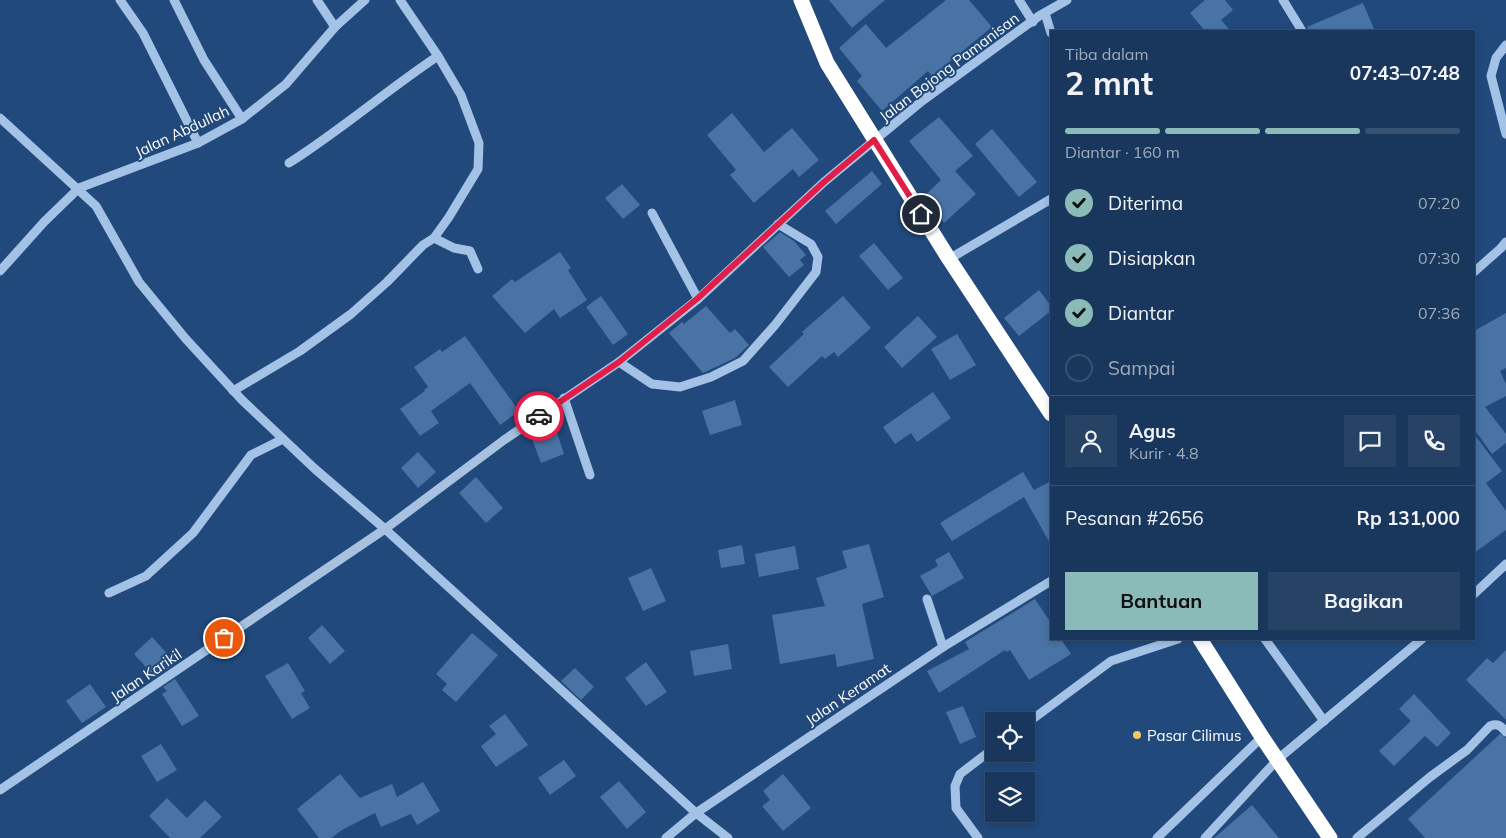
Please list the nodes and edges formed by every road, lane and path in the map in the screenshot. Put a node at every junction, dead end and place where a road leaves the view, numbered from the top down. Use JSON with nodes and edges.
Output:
{"nodes":[{"id":1,"x":120,"y":0,"type":"edge"},
{"id":2,"x":174,"y":0,"type":"edge"},
{"id":3,"x":317,"y":0,"type":"edge"},
{"id":4,"x":365,"y":0,"type":"edge"},
{"id":5,"x":400,"y":0,"type":"edge"},
{"id":6,"x":802,"y":0,"type":"edge"},
{"id":7,"x":1019,"y":0,"type":"edge"},
{"id":8,"x":1067,"y":0,"type":"edge"},
{"id":9,"x":1283,"y":0,"type":"edge"},
{"id":10,"x":1045,"y":13,"type":"junction"},
{"id":11,"x":1033,"y":22,"type":"junction"},
{"id":12,"x":335,"y":27,"type":"junction"},
{"id":13,"x":1050,"y":30,"type":"edge"},
{"id":14,"x":1301,"y":30,"type":"edge"},
{"id":15,"x":1506,"y":45,"type":"edge"},
{"id":16,"x":438,"y":56,"type":"junction"},
{"id":17,"x":0,"y":118,"type":"edge"},
{"id":18,"x":242,"y":119,"type":"junction"},
{"id":19,"x":1506,"y":134,"type":"edge"},
{"id":20,"x":874,"y":140,"type":"junction"},
{"id":21,"x":198,"y":142,"type":"junction"},
{"id":22,"x":289,"y":163,"type":"dead end"},
{"id":23,"x":79,"y":188,"type":"junction"},
{"id":24,"x":1050,"y":200,"type":"edge"},
{"id":25,"x":652,"y":213,"type":"dead end"},
{"id":26,"x":778,"y":224,"type":"junction"},
{"id":27,"x":434,"y":238,"type":"junction"},
{"id":28,"x":1506,"y":242,"type":"edge"},
{"id":29,"x":949,"y":258,"type":"junction"},
{"id":30,"x":478,"y":269,"type":"dead end"},
{"id":31,"x":0,"y":271,"type":"edge"},
{"id":32,"x":1475,"y":271,"type":"edge"},
{"id":33,"x":698,"y":298,"type":"junction"},
{"id":34,"x":619,"y":362,"type":"junction"},
{"id":35,"x":232,"y":391,"type":"junction"},
{"id":36,"x":564,"y":398,"type":"junction"},
{"id":37,"x":1050,"y":412,"type":"edge"},
{"id":38,"x":283,"y":439,"type":"junction"},
{"id":39,"x":590,"y":475,"type":"dead end"},
{"id":40,"x":385,"y":529,"type":"junction"},
{"id":41,"x":1506,"y":564,"type":"edge"},
{"id":42,"x":1050,"y":583,"type":"edge"},
{"id":43,"x":109,"y":593,"type":"dead end"},
{"id":44,"x":1475,"y":593,"type":"edge"},
{"id":45,"x":927,"y":599,"type":"dead end"},
{"id":46,"x":1175,"y":640,"type":"edge"},
{"id":47,"x":1201,"y":640,"type":"edge"},
{"id":48,"x":1266,"y":640,"type":"edge"},
{"id":49,"x":1421,"y":640,"type":"edge"},
{"id":50,"x":943,"y":647,"type":"junction"},
{"id":51,"x":1035,"y":717,"type":"edge"},
{"id":52,"x":1324,"y":721,"type":"junction"},
{"id":53,"x":1506,"y":732,"type":"edge"},
{"id":54,"x":1262,"y":737,"type":"junction"},
{"id":55,"x":985,"y":755,"type":"edge"},
{"id":56,"x":1278,"y":759,"type":"junction"},
{"id":57,"x":0,"y":790,"type":"edge"},
{"id":58,"x":696,"y":813,"type":"junction"},
{"id":59,"x":666,"y":838,"type":"edge"},
{"id":60,"x":728,"y":838,"type":"edge"},
{"id":61,"x":978,"y":838,"type":"edge"},
{"id":62,"x":1157,"y":838,"type":"edge"},
{"id":63,"x":1205,"y":838,"type":"edge"},
{"id":64,"x":1330,"y":838,"type":"edge"},
{"id":65,"x":1357,"y":838,"type":"edge"}],
"edges":[{"from":1,"to":21,"type":"street"},
{"from":2,"to":18,"type":"street"},
{"from":3,"to":12,"type":"street"},
{"from":4,"to":12,"type":"street","name":"Jalan Abdullah"},
{"from":5,"to":16,"type":"street"},
{"from":6,"to":20,"type":"highway"},
{"from":7,"to":11,"type":"street"},
{"from":8,"to":10,"type":"street","name":"Jalan Bojong Pamanisan"},
{"from":9,"to":14,"type":"street"},
{"from":10,"to":11,"type":"street","name":"Jalan Bojong Pamanisan"},
{"from":10,"to":13,"type":"street"},
{"from":11,"to":20,"type":"street","name":"Jalan Bojong Pamanisan"},
{"from":12,"to":18,"type":"street","name":"Jalan Abdullah"},
{"from":15,"to":19,"type":"street"},
{"from":16,"to":22,"type":"street"},
{"from":16,"to":27,"type":"street"},
{"from":17,"to":23,"type":"street"},
{"from":18,"to":21,"type":"street","name":"Jalan Abdullah"},
{"from":20,"to":26,"type":"street","name":"Jalan Karikil"},
{"from":20,"to":29,"type":"highway"},
{"from":21,"to":23,"type":"street","name":"Jalan Abdullah"},
{"from":23,"to":31,"type":"street","name":"Jalan Abdullah"},
{"from":23,"to":35,"type":"street"},
{"from":24,"to":29,"type":"street"},
{"from":25,"to":33,"type":"street"},
{"from":26,"to":33,"type":"street","name":"Jalan Karikil"},
{"from":26,"to":34,"type":"street"},
{"from":27,"to":30,"type":"street"},
{"from":27,"to":35,"type":"street"},
{"from":28,"to":32,"type":"street"},
{"from":29,"to":37,"type":"highway"},
{"from":33,"to":34,"type":"street","name":"Jalan Karikil"},
{"from":34,"to":36,"type":"street","name":"Jalan Karikil"},
{"from":35,"to":38,"type":"street"},
{"from":36,"to":39,"type":"street"},
{"from":36,"to":40,"type":"street","name":"Jalan Karikil"},
{"from":38,"to":40,"type":"street"},
{"from":38,"to":43,"type":"street"},
{"from":40,"to":57,"type":"street","name":"Jalan Karikil"},
{"from":40,"to":58,"type":"street"},
{"from":41,"to":44,"type":"street"},
{"from":42,"to":50,"type":"street","name":"Jalan Keramat"},
{"from":45,"to":50,"type":"street"},
{"from":46,"to":51,"type":"street"},
{"from":47,"to":54,"type":"highway"},
{"from":48,"to":52,"type":"street"},
{"from":49,"to":52,"type":"street"},
{"from":50,"to":58,"type":"street","name":"Jalan Keramat"},
{"from":52,"to":56,"type":"street"},
{"from":53,"to":65,"type":"street"},
{"from":54,"to":56,"type":"highway"},
{"from":54,"to":62,"type":"street"},
{"from":55,"to":61,"type":"street"},
{"from":56,"to":63,"type":"street"},
{"from":56,"to":64,"type":"highway"},
{"from":58,"to":59,"type":"street","name":"Jalan Keramat"},
{"from":58,"to":60,"type":"street"}]}
